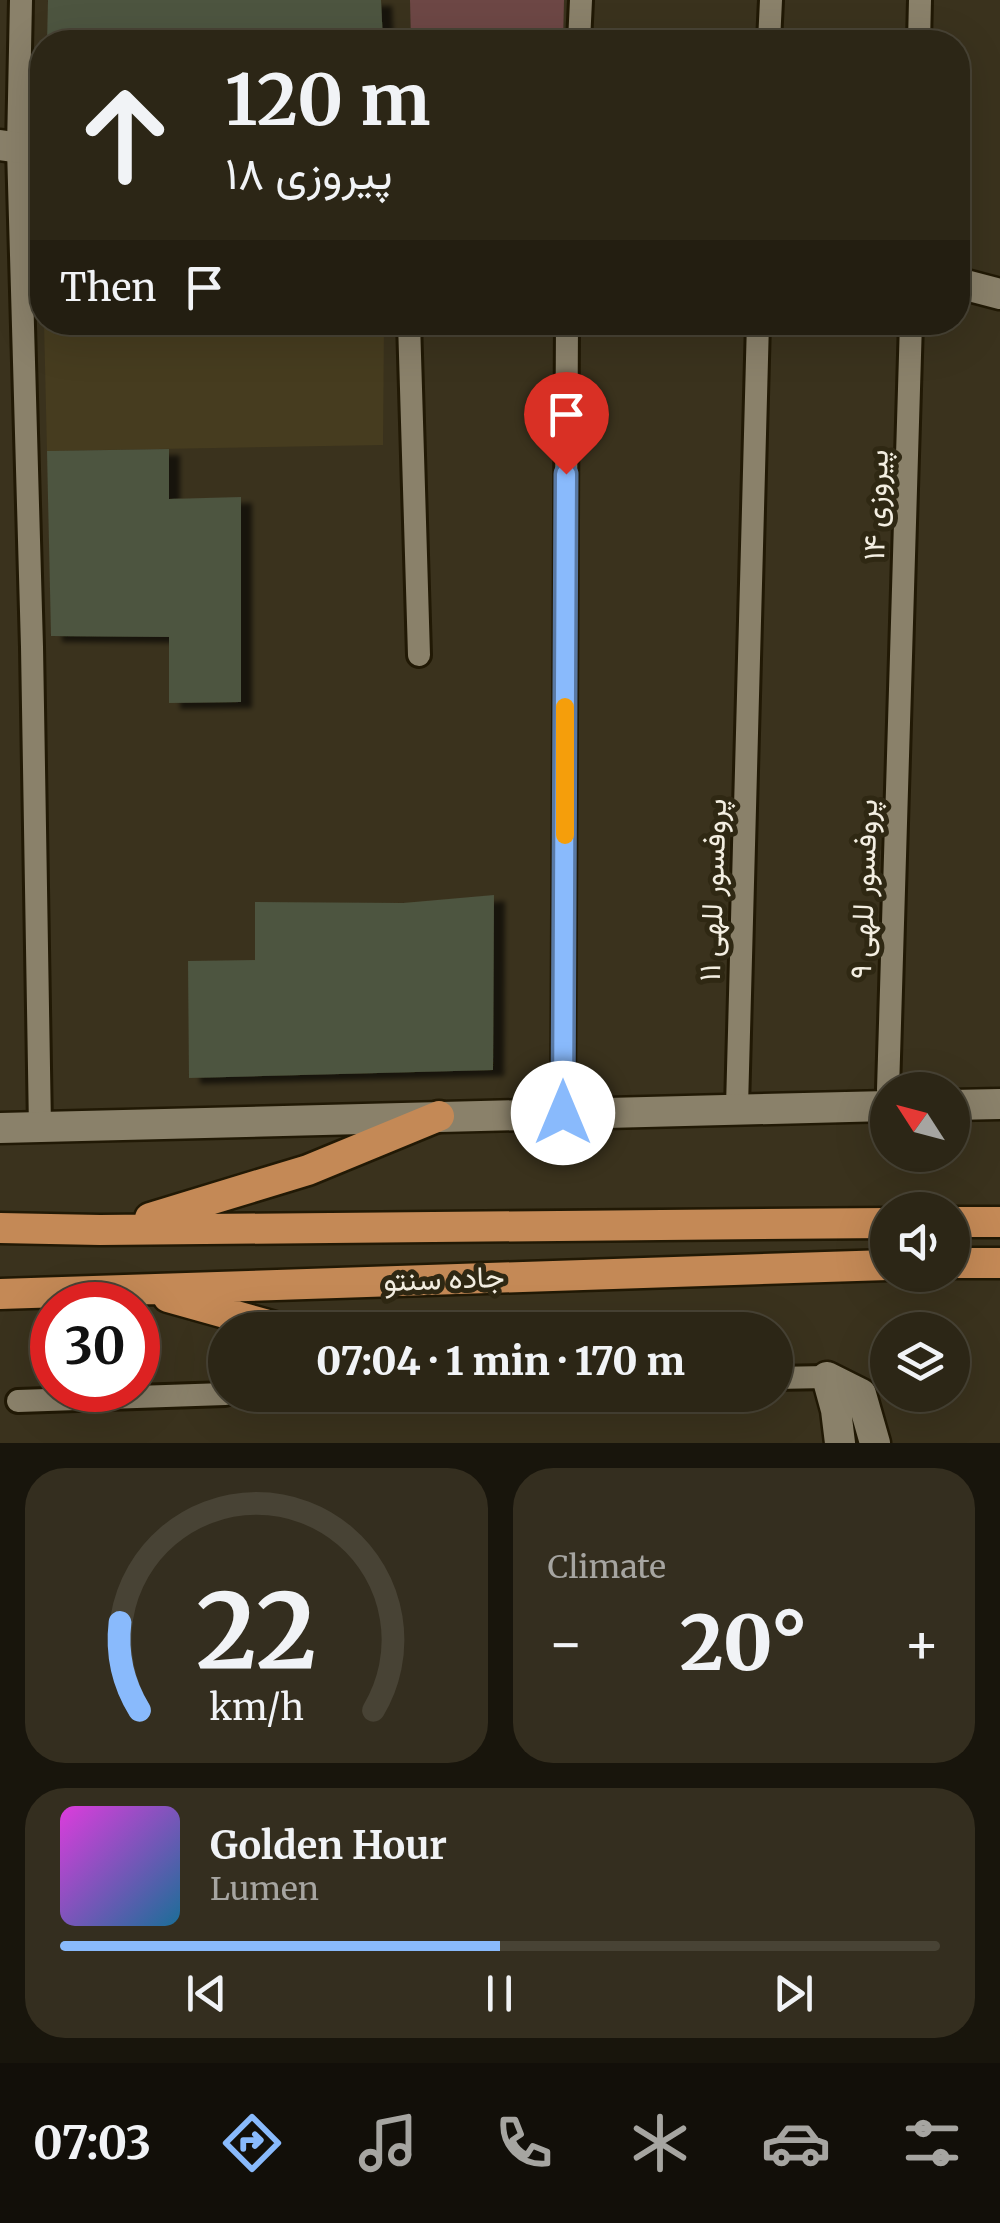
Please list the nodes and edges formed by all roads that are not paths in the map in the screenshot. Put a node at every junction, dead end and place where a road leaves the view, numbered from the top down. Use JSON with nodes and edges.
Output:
{"nodes":[{"id":1,"x":21,"y":0,"type":"edge"},
{"id":2,"x":581,"y":0,"type":"edge"},
{"id":3,"x":771,"y":0,"type":"edge"},
{"id":4,"x":920,"y":0,"type":"edge"},
{"id":5,"x":579,"y":30,"type":"edge"},
{"id":6,"x":770,"y":30,"type":"edge"},
{"id":7,"x":919,"y":30,"type":"edge"},
{"id":8,"x":20,"y":148,"type":"edge"},
{"id":9,"x":970,"y":286,"type":"edge"},
{"id":10,"x":1000,"y":294,"type":"edge"},
{"id":11,"x":409,"y":335,"type":"edge"},
{"id":12,"x":567,"y":335,"type":"edge"},
{"id":13,"x":758,"y":335,"type":"edge"},
{"id":14,"x":912,"y":335,"type":"edge"},
{"id":15,"x":418,"y":655,"type":"dead end"},
{"id":16,"x":900,"y":689,"type":"joint"},
{"id":17,"x":889,"y":1072,"type":"edge"},
{"id":18,"x":1000,"y":1104,"type":"edge"},
{"id":19,"x":970,"y":1105,"type":"edge"},
{"id":20,"x":870,"y":1106,"type":"edge"},
{"id":21,"x":737,"y":1107,"type":"junction"},
{"id":22,"x":563,"y":1113,"type":"junction"},
{"id":23,"x":439,"y":1116,"type":"junction"},
{"id":24,"x":0,"y":1128,"type":"edge"},
{"id":25,"x":40,"y":1128,"type":"junction"},
{"id":26,"x":970,"y":1222,"type":"edge"},
{"id":27,"x":1000,"y":1222,"type":"edge"},
{"id":28,"x":870,"y":1223,"type":"edge"},
{"id":29,"x":0,"y":1228,"type":"edge"},
{"id":30,"x":100,"y":1230,"type":"junction"},
{"id":31,"x":1000,"y":1262,"type":"edge"},
{"id":32,"x":970,"y":1263,"type":"edge"},
{"id":33,"x":870,"y":1265,"type":"edge"},
{"id":34,"x":160,"y":1287,"type":"edge"},
{"id":35,"x":30,"y":1293,"type":"edge"},
{"id":36,"x":0,"y":1294,"type":"edge"},
{"id":37,"x":160,"y":1295,"type":"edge"},
{"id":38,"x":222,"y":1312,"type":"edge"},
{"id":39,"x":827,"y":1377,"type":"junction"},
{"id":40,"x":793,"y":1378,"type":"edge"},
{"id":41,"x":208,"y":1395,"type":"edge"},
{"id":42,"x":18,"y":1401,"type":"dead end"},
{"id":43,"x":840,"y":1443,"type":"edge"},
{"id":44,"x":874,"y":1443,"type":"edge"}],
"edges":[{"from":1,"to":8,"type":"street"},
{"from":2,"to":5,"type":"street"},
{"from":3,"to":6,"type":"street"},
{"from":4,"to":7,"type":"street"},
{"from":8,"to":25,"type":"street"},
{"from":9,"to":10,"type":"street"},
{"from":11,"to":15,"type":"street"},
{"from":12,"to":22,"type":"street"},
{"from":13,"to":21,"type":"street","name":"پروفسور للهی ۱۱"},
{"from":14,"to":16,"type":"street","name":"پیروزی ۱۴"},
{"from":16,"to":17,"type":"street","name":"پروفسور للهی ۹"},
{"from":18,"to":19,"type":"street"},
{"from":20,"to":21,"type":"street"},
{"from":21,"to":22,"type":"street"},
{"from":22,"to":23,"type":"street"},
{"from":23,"to":25,"type":"street"},
{"from":23,"to":30,"type":"main road"},
{"from":24,"to":25,"type":"street"},
{"from":26,"to":27,"type":"main road"},
{"from":28,"to":30,"type":"main road","name":"جاده سنتو"},
{"from":29,"to":30,"type":"main road","name":"جاده سنتو"},
{"from":31,"to":32,"type":"main road"},
{"from":33,"to":34,"type":"main road","name":"جاده سنتو"},
{"from":35,"to":36,"type":"main road","name":"جاده سنتو"},
{"from":37,"to":38,"type":"main road"},
{"from":39,"to":40,"type":"street"},
{"from":39,"to":43,"type":"street"},
{"from":39,"to":44,"type":"street"},
{"from":41,"to":42,"type":"street"}]}
